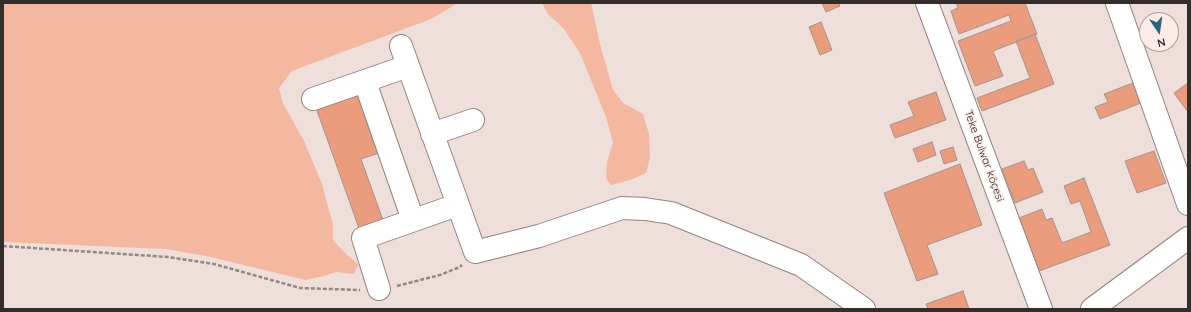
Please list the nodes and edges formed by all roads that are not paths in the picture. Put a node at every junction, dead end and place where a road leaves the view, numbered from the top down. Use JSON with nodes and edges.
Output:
{"nodes":[{"id":1,"x":927,"y":3,"type":"edge"},
{"id":2,"x":1117,"y":3,"type":"edge"},
{"id":3,"x":364,"y":82,"type":"junction"},
{"id":4,"x":313,"y":99,"type":"dead end"},
{"id":5,"x":473,"y":120,"type":"dead end"},
{"id":6,"x":432,"y":134,"type":"junction"},
{"id":7,"x":1188,"y":204,"type":"edge"},
{"id":8,"x":457,"y":205,"type":"junction"},
{"id":9,"x":413,"y":220,"type":"junction"},
{"id":10,"x":1188,"y":238,"type":"edge"},
{"id":11,"x":379,"y":289,"type":"road end"},
{"id":12,"x":864,"y":309,"type":"edge"},
{"id":13,"x":1041,"y":309,"type":"edge"},
{"id":14,"x":1092,"y":309,"type":"edge"}],
"edges":[{"from":1,"to":13,"type":"street","name":"Teke Bulwar köçesi"},
{"from":2,"to":7,"type":"street"},
{"from":3,"to":4,"type":"street"},
{"from":3,"to":6,"type":"street"},
{"from":3,"to":9,"type":"street"},
{"from":5,"to":6,"type":"street"},
{"from":6,"to":8,"type":"street"},
{"from":8,"to":9,"type":"street"},
{"from":8,"to":12,"type":"street"},
{"from":9,"to":11,"type":"street"},
{"from":10,"to":14,"type":"street"}]}
